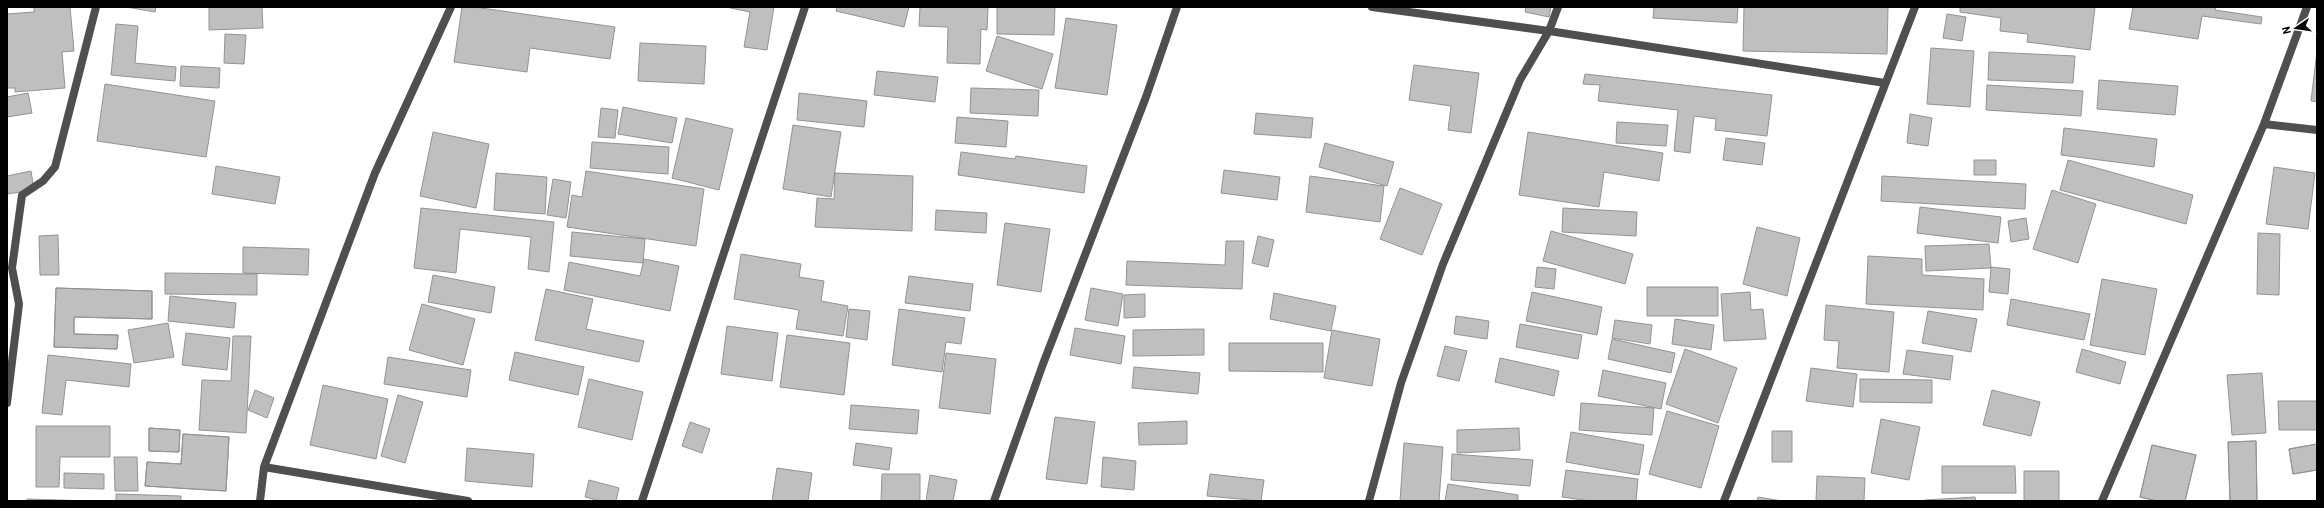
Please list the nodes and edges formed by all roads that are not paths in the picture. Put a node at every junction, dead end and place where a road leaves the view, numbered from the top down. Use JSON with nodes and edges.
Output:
{"nodes":[{"id":1,"x":96,"y":7,"type":"edge"},
{"id":2,"x":451,"y":7,"type":"edge"},
{"id":3,"x":804,"y":7,"type":"edge"},
{"id":4,"x":1177,"y":7,"type":"edge"},
{"id":5,"x":1372,"y":7,"type":"edge"},
{"id":6,"x":1558,"y":7,"type":"edge"},
{"id":7,"x":1915,"y":7,"type":"edge"},
{"id":8,"x":2307,"y":7,"type":"edge"},
{"id":9,"x":1549,"y":31,"type":"junction"},
{"id":10,"x":1885,"y":83,"type":"junction"},
{"id":11,"x":2264,"y":124,"type":"junction"},
{"id":12,"x":2317,"y":130,"type":"edge"},
{"id":13,"x":7,"y":403,"type":"edge"},
{"id":14,"x":264,"y":467,"type":"junction"},
{"id":15,"x":260,"y":501,"type":"edge"},
{"id":16,"x":468,"y":501,"type":"edge"},
{"id":17,"x":642,"y":501,"type":"edge"},
{"id":18,"x":994,"y":501,"type":"edge"},
{"id":19,"x":1369,"y":501,"type":"edge"},
{"id":20,"x":1724,"y":501,"type":"edge"},
{"id":21,"x":2102,"y":501,"type":"edge"}],
"edges":[{"from":1,"to":13,"type":"street"},
{"from":2,"to":14,"type":"street"},
{"from":3,"to":17,"type":"street"},
{"from":4,"to":18,"type":"street"},
{"from":5,"to":9,"type":"street"},
{"from":6,"to":9,"type":"street"},
{"from":7,"to":10,"type":"street"},
{"from":8,"to":11,"type":"street"},
{"from":9,"to":10,"type":"street"},
{"from":9,"to":19,"type":"street"},
{"from":10,"to":20,"type":"street"},
{"from":11,"to":12,"type":"street"},
{"from":11,"to":21,"type":"street"},
{"from":14,"to":15,"type":"street"},
{"from":14,"to":16,"type":"street"}]}
